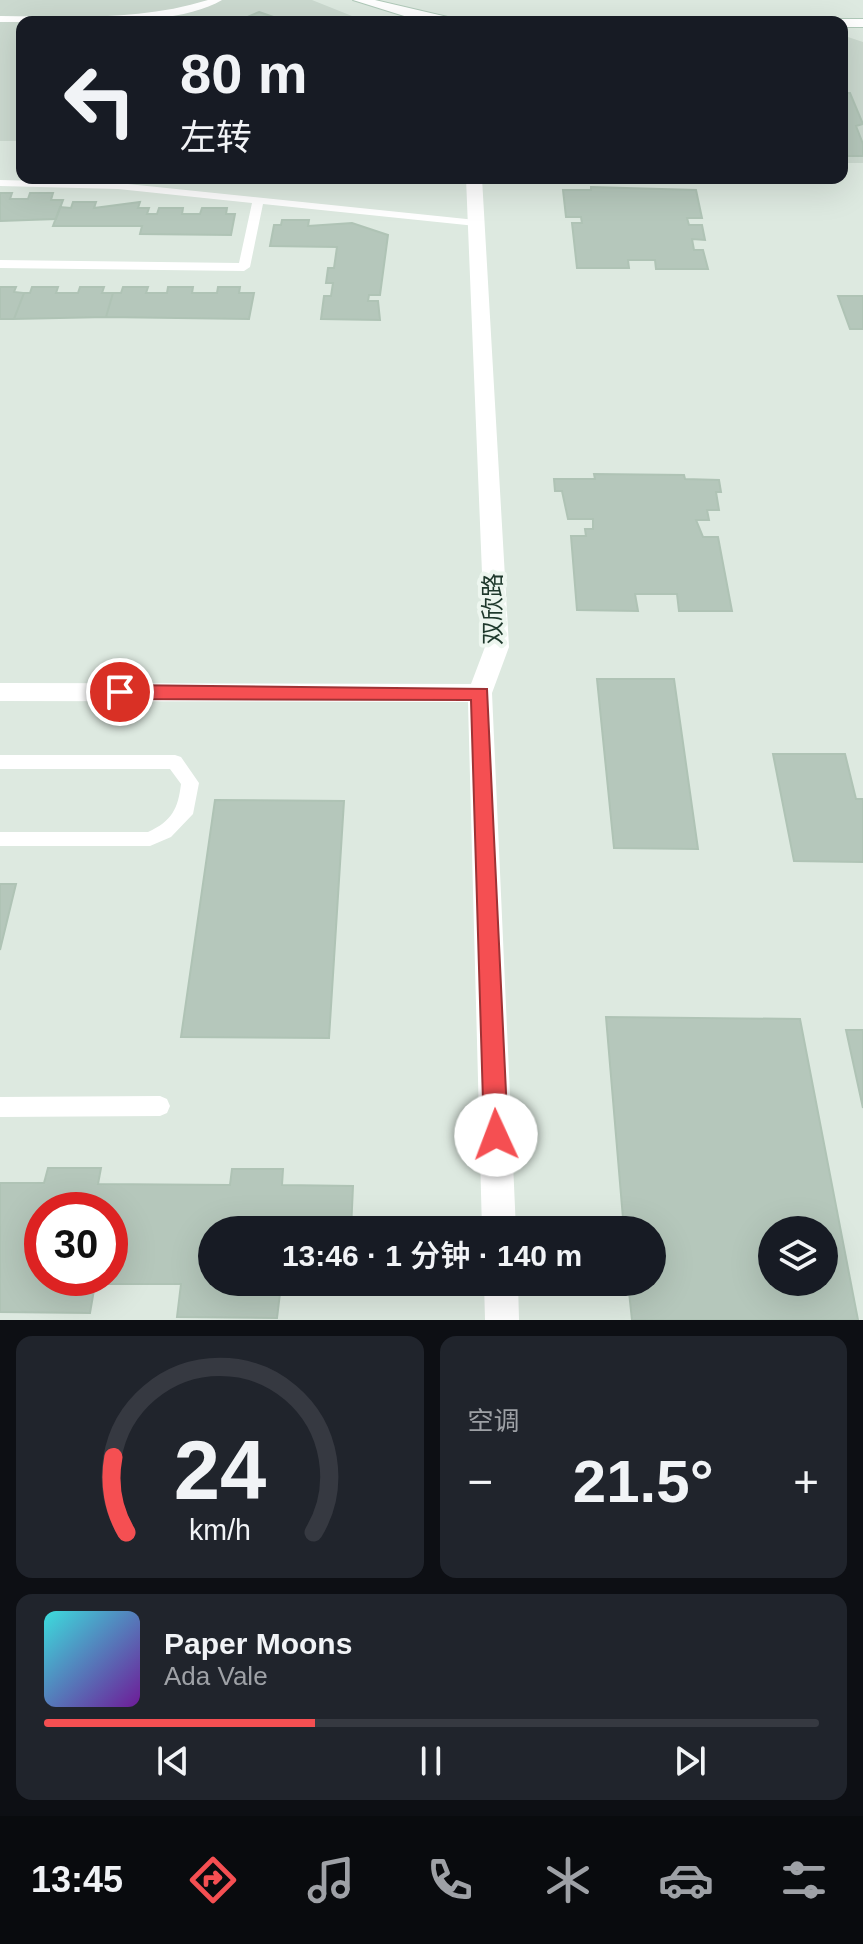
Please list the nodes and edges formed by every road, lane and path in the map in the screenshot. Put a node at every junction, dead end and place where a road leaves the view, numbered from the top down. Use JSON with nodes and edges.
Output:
{"nodes":[{"id":1,"x":217,"y":0,"type":"edge"},
{"id":2,"x":360,"y":0,"type":"edge"},
{"id":3,"x":161,"y":16,"type":"edge"},
{"id":4,"x":417,"y":16,"type":"edge"},
{"id":5,"x":39,"y":184,"type":"edge"},
{"id":6,"x":474,"y":184,"type":"edge"},
{"id":7,"x":258,"y":200,"type":"junction"},
{"id":8,"x":476,"y":223,"type":"junction"},
{"id":9,"x":0,"y":264,"type":"edge"},
{"id":10,"x":0,"y":692,"type":"edge"},
{"id":11,"x":480,"y":693,"type":"junction"},
{"id":12,"x":0,"y":762,"type":"edge"},
{"id":13,"x":0,"y":839,"type":"edge"},
{"id":14,"x":160,"y":1106,"type":"dead end"},
{"id":15,"x":0,"y":1107,"type":"edge"},
{"id":16,"x":499,"y":1216,"type":"edge"},
{"id":17,"x":501,"y":1296,"type":"edge"},
{"id":18,"x":502,"y":1320,"type":"edge"}],
"edges":[{"from":1,"to":3,"type":"lane"},
{"from":2,"to":4,"type":"street"},
{"from":5,"to":7,"type":"lane"},
{"from":6,"to":8,"type":"street","name":"双欣路"},
{"from":7,"to":8,"type":"lane"},
{"from":7,"to":9,"type":"lane"},
{"from":8,"to":11,"type":"street","name":"双欣路"},
{"from":10,"to":11,"type":"street"},
{"from":11,"to":16,"type":"street","name":"双欣路"},
{"from":12,"to":13,"type":"lane"},
{"from":14,"to":15,"type":"lane"},
{"from":17,"to":18,"type":"street"}]}
